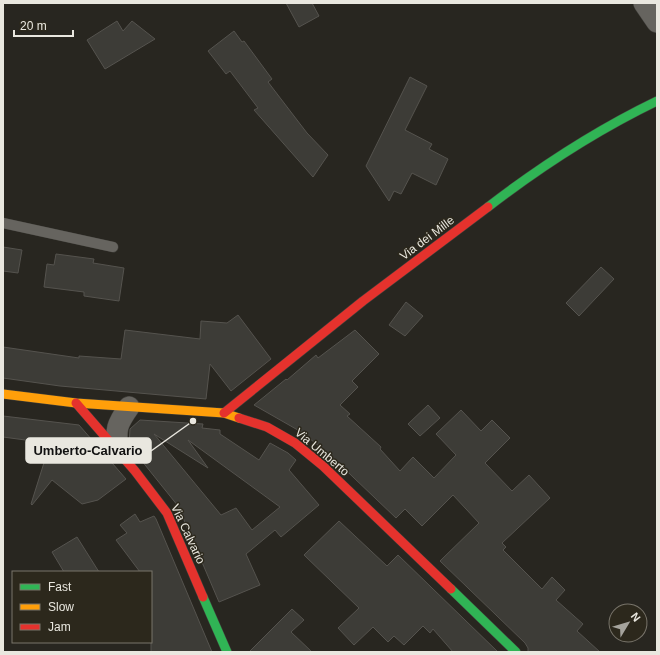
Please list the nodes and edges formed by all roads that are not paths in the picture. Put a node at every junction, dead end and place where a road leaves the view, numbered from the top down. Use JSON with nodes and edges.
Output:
{"nodes":[{"id":1,"x":644,"y":3,"type":"edge"},
{"id":2,"x":657,"y":22,"type":"edge"},
{"id":3,"x":657,"y":101,"type":"edge"},
{"id":4,"x":3,"y":224,"type":"edge"},
{"id":5,"x":113,"y":247,"type":"dead end"},
{"id":6,"x":3,"y":394,"type":"edge"},
{"id":7,"x":76,"y":403,"type":"junction"},
{"id":8,"x":129,"y":407,"type":"junction"},
{"id":9,"x":224,"y":413,"type":"junction"},
{"id":10,"x":118,"y":451,"type":"junction"},
{"id":11,"x":227,"y":652,"type":"edge"},
{"id":12,"x":516,"y":652,"type":"edge"}],
"edges":[{"from":1,"to":2,"type":"street"},
{"from":3,"to":9,"type":"main road","name":"Via dei Mille"},
{"from":4,"to":5,"type":"lane"},
{"from":6,"to":7,"type":"main road","name":"Via Umberto"},
{"from":7,"to":8,"type":"main road","name":"Via Umberto"},
{"from":7,"to":10,"type":"main road","name":"Via Calvario"},
{"from":8,"to":9,"type":"main road","name":"Via Umberto"},
{"from":8,"to":10,"type":"street"},
{"from":9,"to":12,"type":"main road","name":"Via Umberto"},
{"from":10,"to":11,"type":"main road","name":"Via Calvario"}]}
